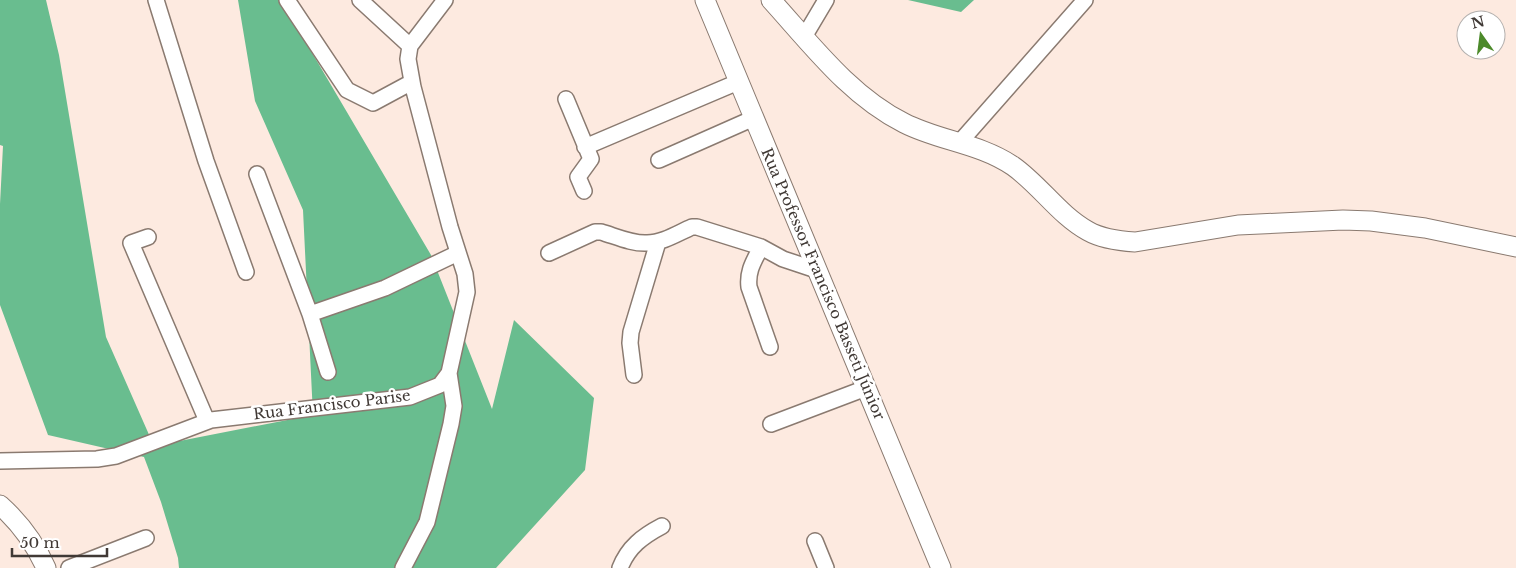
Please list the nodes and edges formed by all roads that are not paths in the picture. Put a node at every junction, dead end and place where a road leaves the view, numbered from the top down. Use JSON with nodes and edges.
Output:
{"nodes":[{"id":1,"x":156,"y":0,"type":"edge"},
{"id":2,"x":287,"y":0,"type":"edge"},
{"id":3,"x":360,"y":0,"type":"edge"},
{"id":4,"x":445,"y":0,"type":"edge"},
{"id":5,"x":704,"y":0,"type":"edge"},
{"id":6,"x":771,"y":0,"type":"edge"},
{"id":7,"x":826,"y":0,"type":"edge"},
{"id":8,"x":1085,"y":0,"type":"edge"},
{"id":9,"x":804,"y":37,"type":"junction"},
{"id":10,"x":410,"y":46,"type":"junction"},
{"id":11,"x":412,"y":82,"type":"junction"},
{"id":12,"x":738,"y":82,"type":"junction"},
{"id":13,"x":566,"y":99,"type":"dead end"},
{"id":14,"x":754,"y":118,"type":"junction"},
{"id":15,"x":960,"y":142,"type":"junction"},
{"id":16,"x":585,"y":147,"type":"junction"},
{"id":17,"x":659,"y":160,"type":"dead end"},
{"id":18,"x":258,"y":174,"type":"dead end"},
{"id":19,"x":584,"y":191,"type":"dead end"},
{"id":20,"x":148,"y":237,"type":"dead end"},
{"id":21,"x":658,"y":242,"type":"junction"},
{"id":22,"x":1516,"y":246,"type":"edge"},
{"id":23,"x":761,"y":247,"type":"junction"},
{"id":24,"x":458,"y":253,"type":"junction"},
{"id":25,"x":549,"y":253,"type":"dead end"},
{"id":26,"x":816,"y":270,"type":"junction"},
{"id":27,"x":246,"y":272,"type":"dead end"},
{"id":28,"x":310,"y":314,"type":"junction"},
{"id":29,"x":770,"y":347,"type":"dead end"},
{"id":30,"x":328,"y":372,"type":"dead end"},
{"id":31,"x":449,"y":373,"type":"junction"},
{"id":32,"x":634,"y":376,"type":"dead end"},
{"id":33,"x":866,"y":388,"type":"junction"},
{"id":34,"x":206,"y":421,"type":"junction"},
{"id":35,"x":771,"y":424,"type":"dead end"},
{"id":36,"x":0,"y":461,"type":"edge"},
{"id":37,"x":0,"y":505,"type":"edge"},
{"id":38,"x":662,"y":526,"type":"dead end"},
{"id":39,"x":146,"y":538,"type":"dead end"},
{"id":40,"x":815,"y":541,"type":"dead end"},
{"id":41,"x":46,"y":568,"type":"edge"},
{"id":42,"x":69,"y":568,"type":"edge"},
{"id":43,"x":403,"y":568,"type":"edge"},
{"id":44,"x":620,"y":568,"type":"edge"},
{"id":45,"x":826,"y":568,"type":"edge"},
{"id":46,"x":940,"y":568,"type":"edge"}],
"edges":[{"from":1,"to":27,"type":"street"},
{"from":2,"to":11,"type":"street"},
{"from":3,"to":10,"type":"street"},
{"from":4,"to":10,"type":"street"},
{"from":5,"to":12,"type":"main road","name":"Rua Professor Francisco Basseti Júnior"},
{"from":6,"to":9,"type":"main road"},
{"from":7,"to":9,"type":"street"},
{"from":8,"to":15,"type":"street"},
{"from":9,"to":15,"type":"main road"},
{"from":10,"to":11,"type":"street"},
{"from":11,"to":24,"type":"street"},
{"from":12,"to":14,"type":"main road","name":"Rua Professor Francisco Basseti Júnior"},
{"from":12,"to":16,"type":"street"},
{"from":13,"to":16,"type":"street"},
{"from":14,"to":17,"type":"street"},
{"from":14,"to":26,"type":"main road","name":"Rua Professor Francisco Basseti Júnior"},
{"from":15,"to":22,"type":"main road"},
{"from":16,"to":19,"type":"street"},
{"from":18,"to":28,"type":"street"},
{"from":20,"to":34,"type":"street"},
{"from":21,"to":23,"type":"street"},
{"from":21,"to":25,"type":"street"},
{"from":21,"to":32,"type":"street"},
{"from":23,"to":26,"type":"street"},
{"from":23,"to":29,"type":"street"},
{"from":24,"to":28,"type":"street"},
{"from":24,"to":31,"type":"street"},
{"from":26,"to":33,"type":"main road","name":"Rua Professor Francisco Basseti Júnior"},
{"from":28,"to":30,"type":"street"},
{"from":31,"to":34,"type":"street","name":"Rua Francisco Parise"},
{"from":31,"to":43,"type":"street"},
{"from":33,"to":35,"type":"street"},
{"from":33,"to":46,"type":"main road","name":"Rua Professor Francisco Basseti Júnior"},
{"from":34,"to":36,"type":"street","name":"Rua Francisco Parise"},
{"from":37,"to":41,"type":"main road"},
{"from":38,"to":44,"type":"street"},
{"from":39,"to":42,"type":"street"},
{"from":40,"to":45,"type":"street"}]}
